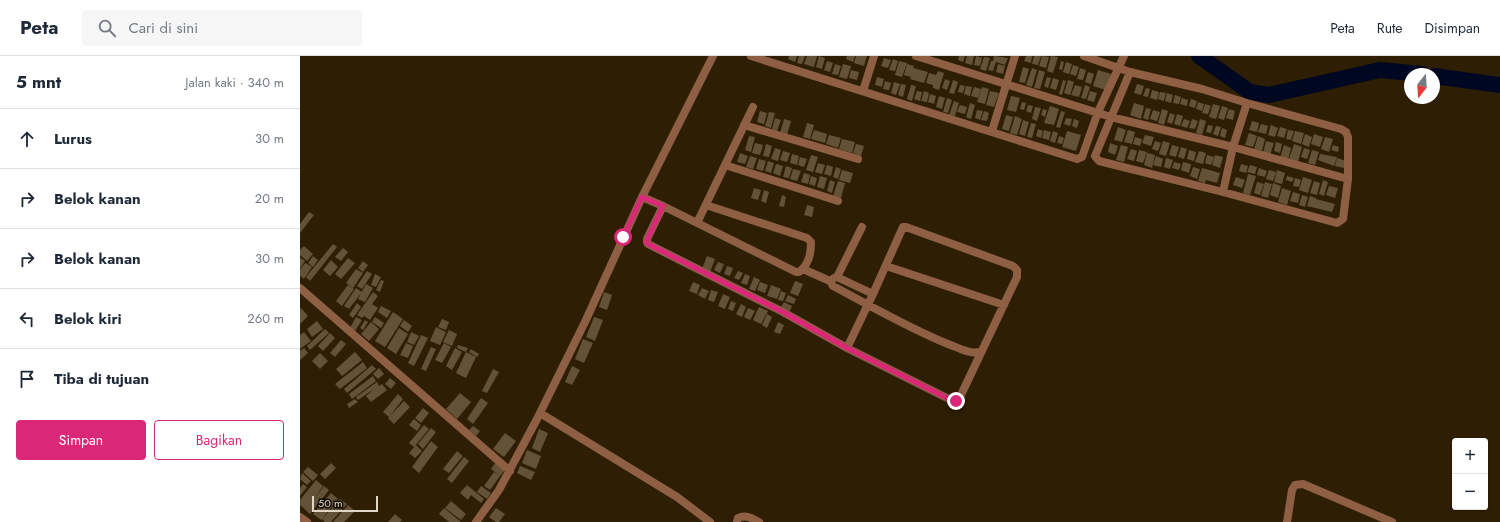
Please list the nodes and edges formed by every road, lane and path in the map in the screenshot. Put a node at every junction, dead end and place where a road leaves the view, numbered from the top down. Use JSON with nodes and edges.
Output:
{"nodes":[{"id":1,"x":712,"y":56,"type":"edge"},
{"id":2,"x":752,"y":56,"type":"edge"},
{"id":3,"x":874,"y":56,"type":"edge"},
{"id":4,"x":916,"y":56,"type":"edge"},
{"id":5,"x":1015,"y":56,"type":"edge"},
{"id":6,"x":1084,"y":56,"type":"edge"},
{"id":7,"x":1124,"y":56,"type":"edge"},
{"id":8,"x":1120,"y":67,"type":"junction"},
{"id":9,"x":1130,"y":72,"type":"junction"},
{"id":10,"x":1006,"y":84,"type":"junction"},
{"id":11,"x":862,"y":91,"type":"junction"},
{"id":12,"x":1247,"y":103,"type":"junction"},
{"id":13,"x":753,"y":107,"type":"dead end"},
{"id":14,"x":1098,"y":112,"type":"junction"},
{"id":15,"x":1111,"y":117,"type":"junction"},
{"id":16,"x":744,"y":125,"type":"junction"},
{"id":17,"x":992,"y":131,"type":"junction"},
{"id":18,"x":1233,"y":147,"type":"junction"},
{"id":19,"x":858,"y":159,"type":"dead end"},
{"id":20,"x":725,"y":165,"type":"junction"},
{"id":21,"x":1348,"y":179,"type":"junction"},
{"id":22,"x":1222,"y":192,"type":"junction"},
{"id":23,"x":642,"y":197,"type":"junction"},
{"id":24,"x":838,"y":201,"type":"dead end"},
{"id":25,"x":706,"y":205,"type":"junction"},
{"id":26,"x":663,"y":206,"type":"junction"},
{"id":27,"x":697,"y":223,"type":"junction"},
{"id":28,"x":862,"y":227,"type":"dead end"},
{"id":29,"x":886,"y":266,"type":"junction"},
{"id":30,"x":802,"y":269,"type":"junction"},
{"id":31,"x":834,"y":279,"type":"junction"},
{"id":32,"x":300,"y":288,"type":"edge"},
{"id":33,"x":873,"y":294,"type":"junction"},
{"id":34,"x":868,"y":305,"type":"junction"},
{"id":35,"x":1004,"y":305,"type":"junction"},
{"id":36,"x":847,"y":348,"type":"junction"},
{"id":37,"x":980,"y":352,"type":"junction"},
{"id":38,"x":540,"y":413,"type":"junction"},
{"id":39,"x":510,"y":471,"type":"junction"},
{"id":40,"x":300,"y":517,"type":"edge"},
{"id":41,"x":307,"y":522,"type":"edge"},
{"id":42,"x":476,"y":522,"type":"edge"},
{"id":43,"x":710,"y":522,"type":"edge"},
{"id":44,"x":737,"y":522,"type":"edge"},
{"id":45,"x":759,"y":522,"type":"edge"},
{"id":46,"x":1287,"y":522,"type":"edge"},
{"id":47,"x":1392,"y":522,"type":"edge"}],
"edges":[{"from":1,"to":23,"type":"street"},
{"from":2,"to":11,"type":"street"},
{"from":3,"to":11,"type":"street"},
{"from":4,"to":10,"type":"street"},
{"from":5,"to":10,"type":"street"},
{"from":6,"to":8,"type":"street"},
{"from":7,"to":8,"type":"street"},
{"from":8,"to":9,"type":"street"},
{"from":8,"to":14,"type":"street"},
{"from":9,"to":12,"type":"street"},
{"from":9,"to":15,"type":"street"},
{"from":10,"to":14,"type":"street"},
{"from":10,"to":17,"type":"street"},
{"from":11,"to":17,"type":"street"},
{"from":12,"to":18,"type":"street"},
{"from":12,"to":21,"type":"street"},
{"from":13,"to":16,"type":"street"},
{"from":14,"to":15,"type":"street"},
{"from":14,"to":17,"type":"street"},
{"from":15,"to":18,"type":"street"},
{"from":15,"to":22,"type":"street"},
{"from":16,"to":19,"type":"street"},
{"from":16,"to":20,"type":"street"},
{"from":18,"to":21,"type":"street"},
{"from":18,"to":22,"type":"street"},
{"from":20,"to":24,"type":"street"},
{"from":20,"to":25,"type":"street"},
{"from":21,"to":22,"type":"street"},
{"from":23,"to":26,"type":"street"},
{"from":23,"to":38,"type":"street"},
{"from":25,"to":27,"type":"street"},
{"from":25,"to":30,"type":"street"},
{"from":26,"to":27,"type":"street"},
{"from":26,"to":36,"type":"street"},
{"from":27,"to":30,"type":"street"},
{"from":28,"to":31,"type":"street"},
{"from":29,"to":33,"type":"street"},
{"from":29,"to":35,"type":"street"},
{"from":29,"to":35,"type":"street"},
{"from":30,"to":31,"type":"street"},
{"from":31,"to":33,"type":"street"},
{"from":31,"to":34,"type":"street"},
{"from":32,"to":39,"type":"street"},
{"from":33,"to":34,"type":"street"},
{"from":34,"to":36,"type":"street"},
{"from":34,"to":37,"type":"street"},
{"from":35,"to":37,"type":"street"},
{"from":36,"to":37,"type":"street"},
{"from":38,"to":39,"type":"street"},
{"from":38,"to":43,"type":"street"},
{"from":39,"to":42,"type":"street"},
{"from":40,"to":41,"type":"street"},
{"from":44,"to":45,"type":"street"},
{"from":46,"to":47,"type":"street"}]}
